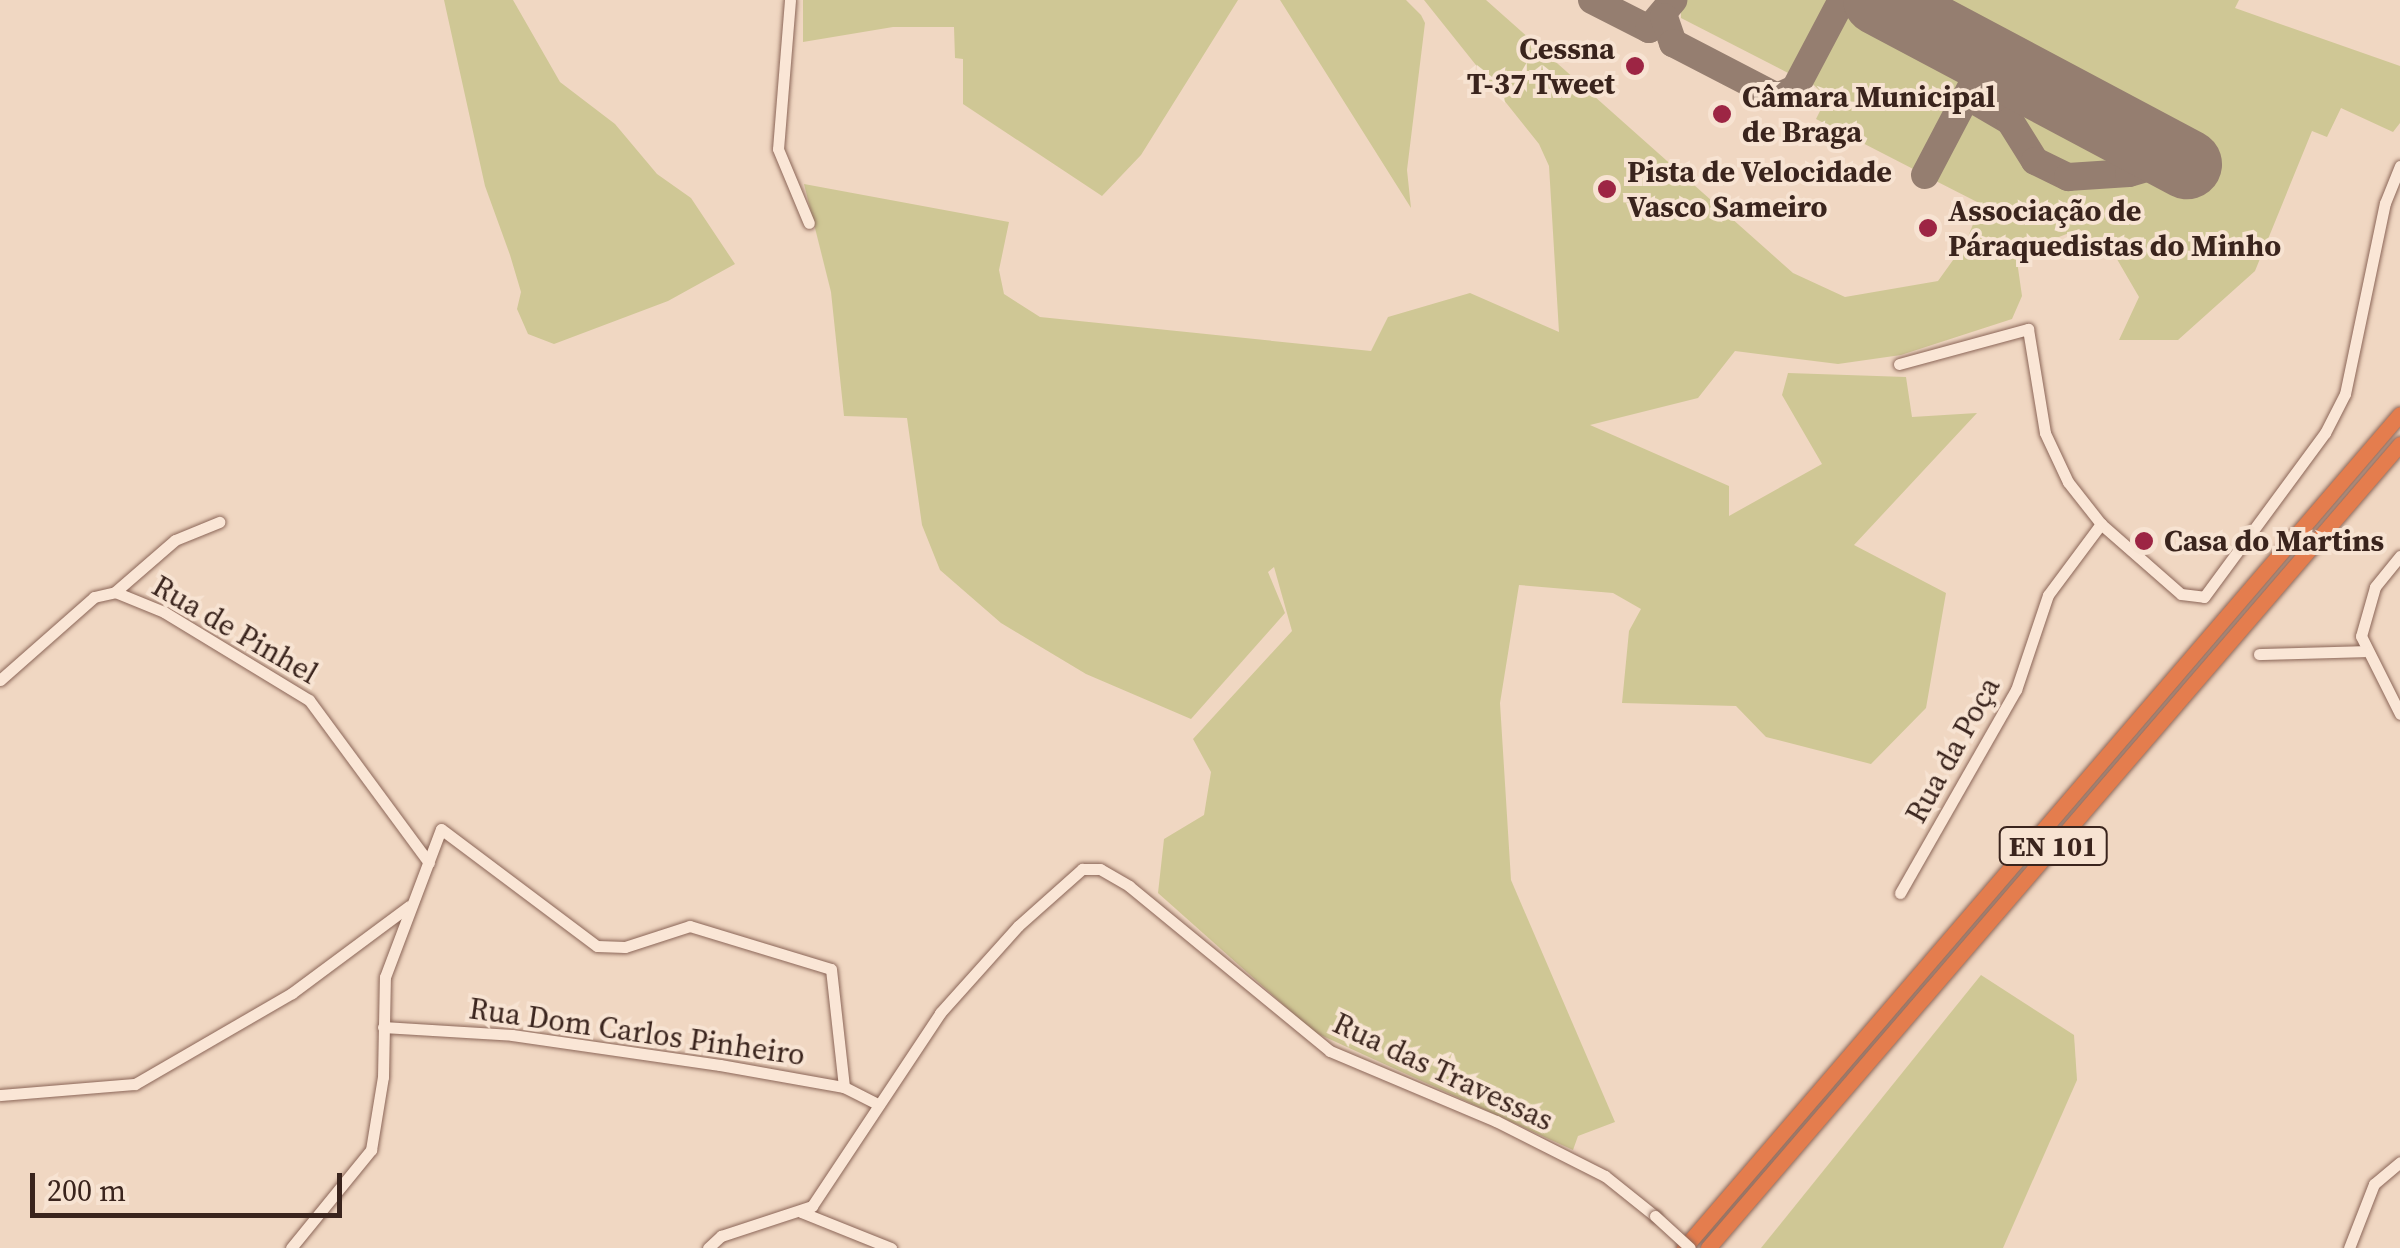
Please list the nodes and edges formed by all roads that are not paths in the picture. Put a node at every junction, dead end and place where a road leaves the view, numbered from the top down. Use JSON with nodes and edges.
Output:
{"nodes":[{"id":1,"x":790,"y":0,"type":"edge"},
{"id":2,"x":2400,"y":166,"type":"edge"},
{"id":3,"x":809,"y":222,"type":"dead end"},
{"id":4,"x":1899,"y":364,"type":"dead end"},
{"id":5,"x":2400,"y":403,"type":"edge"},
{"id":6,"x":2400,"y":414,"type":"edge"},
{"id":7,"x":2400,"y":445,"type":"edge"},
{"id":8,"x":2368,"y":450,"type":"junction"},
{"id":9,"x":219,"y":522,"type":"dead end"},
{"id":10,"x":2100,"y":524,"type":"junction"},
{"id":11,"x":2400,"y":556,"type":"edge"},
{"id":12,"x":115,"y":592,"type":"junction"},
{"id":13,"x":2364,"y":651,"type":"junction"},
{"id":14,"x":2260,"y":654,"type":"dead end"},
{"id":15,"x":0,"y":680,"type":"edge"},
{"id":16,"x":2400,"y":714,"type":"edge"},
{"id":17,"x":429,"y":864,"type":"junction"},
{"id":18,"x":1900,"y":892,"type":"dead end"},
{"id":19,"x":409,"y":906,"type":"junction"},
{"id":20,"x":383,"y":1027,"type":"junction"},
{"id":21,"x":844,"y":1087,"type":"junction"},
{"id":22,"x":0,"y":1095,"type":"edge"},
{"id":23,"x":879,"y":1105,"type":"junction"},
{"id":24,"x":2400,"y":1162,"type":"edge"},
{"id":25,"x":801,"y":1212,"type":"junction"},
{"id":26,"x":291,"y":1248,"type":"edge"},
{"id":27,"x":708,"y":1248,"type":"edge"},
{"id":28,"x":891,"y":1248,"type":"edge"},
{"id":29,"x":1687,"y":1248,"type":"edge"},
{"id":30,"x":1708,"y":1248,"type":"edge"},
{"id":31,"x":2350,"y":1248,"type":"edge"}],
"edges":[{"from":1,"to":3,"type":"street"},
{"from":2,"to":10,"type":"street"},
{"from":4,"to":10,"type":"street"},
{"from":5,"to":8,"type":"highway"},
{"from":6,"to":8,"type":"highway","number":"EN 101"},
{"from":7,"to":30,"type":"highway","number":"EN 101"},
{"from":8,"to":29,"type":"highway","number":"EN 101"},
{"from":9,"to":12,"type":"street"},
{"from":10,"to":18,"type":"street","name":"Rua da Poça"},
{"from":11,"to":13,"type":"street"},
{"from":12,"to":15,"type":"street"},
{"from":12,"to":17,"type":"street","name":"Rua de Pinhel"},
{"from":13,"to":14,"type":"street"},
{"from":13,"to":16,"type":"street"},
{"from":17,"to":19,"type":"street"},
{"from":17,"to":21,"type":"street"},
{"from":19,"to":20,"type":"street"},
{"from":19,"to":22,"type":"street"},
{"from":20,"to":21,"type":"street","name":"Rua Dom Carlos Pinheiro"},
{"from":20,"to":26,"type":"street"},
{"from":21,"to":23,"type":"street","name":"Rua Dom Carlos Pinheiro"},
{"from":23,"to":25,"type":"street"},
{"from":23,"to":29,"type":"street","name":"Rua das Travessas","bridge":true},
{"from":24,"to":31,"type":"street"},
{"from":25,"to":27,"type":"street"},
{"from":25,"to":28,"type":"street"}]}
